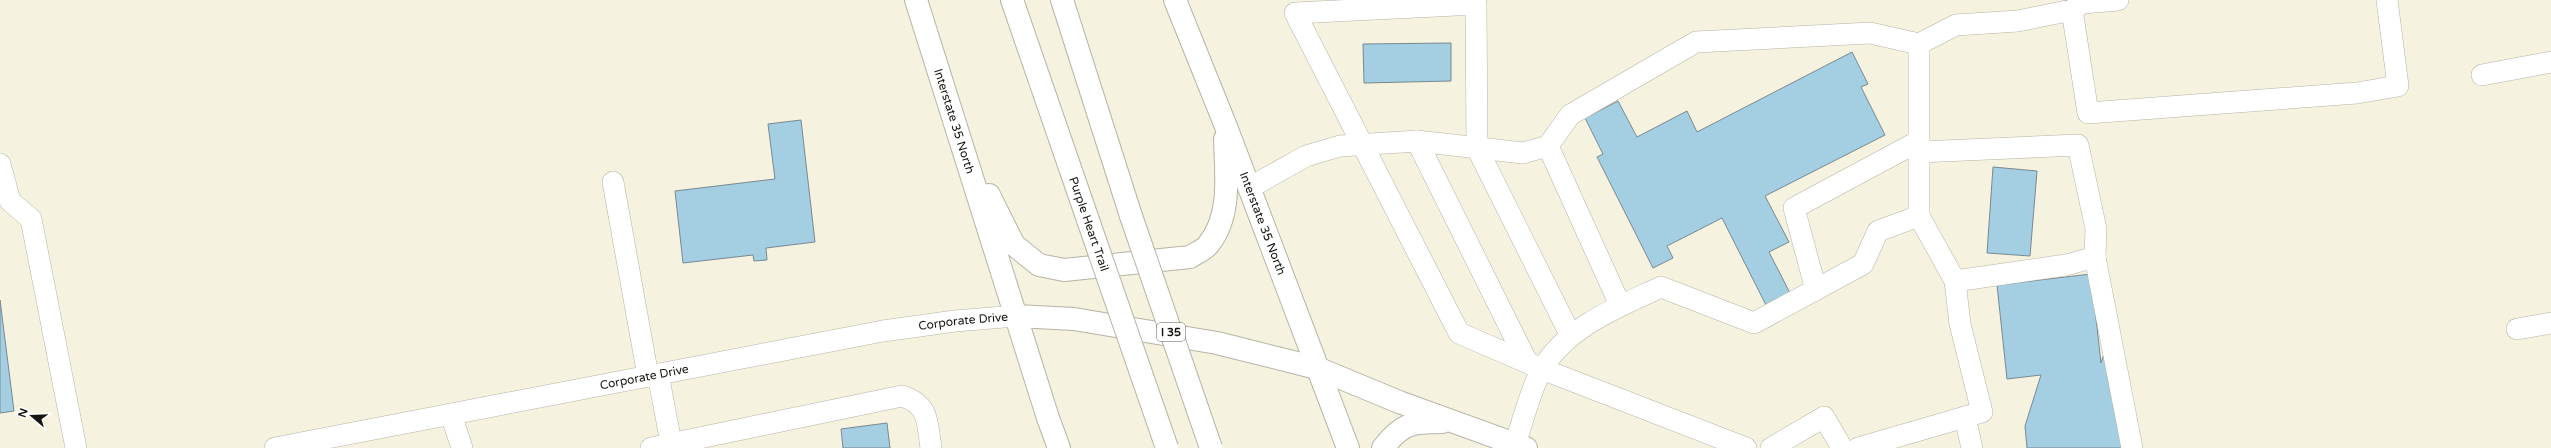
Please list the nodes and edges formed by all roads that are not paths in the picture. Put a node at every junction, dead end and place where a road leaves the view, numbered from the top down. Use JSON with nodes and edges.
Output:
{"nodes":[{"id":1,"x":916,"y":0,"type":"edge"},
{"id":2,"x":1012,"y":0,"type":"edge"},
{"id":3,"x":1062,"y":0,"type":"edge"},
{"id":4,"x":1175,"y":0,"type":"edge"},
{"id":5,"x":2118,"y":0,"type":"edge"},
{"id":6,"x":2387,"y":0,"type":"edge"},
{"id":7,"x":1475,"y":2,"type":"edge"},
{"id":8,"x":1292,"y":7,"type":"edge"},
{"id":9,"x":2072,"y":10,"type":"junction"},
{"id":10,"x":1919,"y":44,"type":"junction"},
{"id":11,"x":2551,"y":62,"type":"edge"},
{"id":12,"x":2482,"y":75,"type":"dead end"},
{"id":13,"x":2088,"y":113,"type":"junction"},
{"id":14,"x":1225,"y":124,"type":"junction"},
{"id":15,"x":959,"y":137,"type":"junction"},
{"id":16,"x":1417,"y":141,"type":"junction"},
{"id":17,"x":1362,"y":145,"type":"junction"},
{"id":18,"x":2078,"y":145,"type":"junction"},
{"id":19,"x":1548,"y":146,"type":"junction"},
{"id":20,"x":1919,"y":146,"type":"junction"},
{"id":21,"x":1477,"y":148,"type":"junction"},
{"id":22,"x":0,"y":164,"type":"edge"},
{"id":23,"x":613,"y":182,"type":"dead end"},
{"id":24,"x":1249,"y":188,"type":"junction"},
{"id":25,"x":1920,"y":216,"type":"junction"},
{"id":26,"x":2095,"y":257,"type":"junction"},
{"id":27,"x":1955,"y":281,"type":"junction"},
{"id":28,"x":1816,"y":290,"type":"junction"},
{"id":29,"x":1620,"y":305,"type":"junction"},
{"id":30,"x":1016,"y":316,"type":"junction"},
{"id":31,"x":2551,"y":323,"type":"edge"},
{"id":32,"x":2517,"y":329,"type":"dead end"},
{"id":33,"x":1570,"y":334,"type":"junction"},
{"id":34,"x":1534,"y":365,"type":"junction"},
{"id":35,"x":1317,"y":368,"type":"junction"},
{"id":36,"x":653,"y":375,"type":"junction"},
{"id":37,"x":451,"y":414,"type":"junction"},
{"id":38,"x":1965,"y":417,"type":"junction"},
{"id":39,"x":1459,"y":422,"type":"junction"},
{"id":40,"x":672,"y":446,"type":"edge"},
{"id":41,"x":1521,"y":446,"type":"edge"},
{"id":42,"x":76,"y":448,"type":"edge"},
{"id":43,"x":275,"y":448,"type":"edge"},
{"id":44,"x":462,"y":448,"type":"edge"},
{"id":45,"x":651,"y":448,"type":"edge"},
{"id":46,"x":931,"y":448,"type":"edge"},
{"id":47,"x":1059,"y":448,"type":"edge"},
{"id":48,"x":1167,"y":448,"type":"edge"},
{"id":49,"x":1211,"y":448,"type":"edge"},
{"id":50,"x":1348,"y":448,"type":"edge"},
{"id":51,"x":1384,"y":448,"type":"edge"},
{"id":52,"x":1746,"y":448,"type":"edge"},
{"id":53,"x":1771,"y":448,"type":"edge"},
{"id":54,"x":1842,"y":448,"type":"edge"},
{"id":55,"x":1858,"y":448,"type":"edge"},
{"id":56,"x":1972,"y":448,"type":"edge"},
{"id":57,"x":2132,"y":448,"type":"edge"}],
"edges":[{"from":1,"to":15,"type":"main road","name":"Interstate 35 North"},
{"from":2,"to":48,"type":"main road","name":"Purple Heart Trail","bridge":true},
{"from":3,"to":49,"type":"main road","number":"I 35","bridge":true},
{"from":4,"to":14,"type":"main road","name":"Interstate 35 North"},
{"from":5,"to":9,"type":"street"},
{"from":6,"to":13,"type":"street"},
{"from":7,"to":8,"type":"street"},
{"from":7,"to":21,"type":"street"},
{"from":8,"to":17,"type":"street"},
{"from":9,"to":10,"type":"street"},
{"from":9,"to":13,"type":"street"},
{"from":10,"to":19,"type":"street"},
{"from":10,"to":20,"type":"street"},
{"from":11,"to":12,"type":"street"},
{"from":13,"to":18,"type":"street"},
{"from":14,"to":15,"type":"main road"},
{"from":14,"to":24,"type":"main road","name":"Interstate 35 North"},
{"from":15,"to":30,"type":"main road","name":"Interstate 35 North"},
{"from":16,"to":17,"type":"street"},
{"from":16,"to":21,"type":"street"},
{"from":16,"to":34,"type":"street"},
{"from":17,"to":24,"type":"street"},
{"from":17,"to":34,"type":"street"},
{"from":18,"to":20,"type":"street"},
{"from":18,"to":26,"type":"street"},
{"from":19,"to":21,"type":"street"},
{"from":19,"to":29,"type":"street"},
{"from":20,"to":25,"type":"street"},
{"from":20,"to":28,"type":"street"},
{"from":21,"to":33,"type":"street"},
{"from":22,"to":42,"type":"street"},
{"from":23,"to":36,"type":"street"},
{"from":24,"to":35,"type":"main road","name":"Interstate 35 North"},
{"from":25,"to":27,"type":"street"},
{"from":25,"to":28,"type":"street"},
{"from":26,"to":27,"type":"street"},
{"from":26,"to":57,"type":"street"},
{"from":27,"to":38,"type":"street"},
{"from":28,"to":29,"type":"street"},
{"from":29,"to":33,"type":"street"},
{"from":30,"to":35,"type":"main road"},
{"from":30,"to":36,"type":"street","name":"Corporate Drive"},
{"from":30,"to":47,"type":"main road","name":"Interstate 35 North"},
{"from":31,"to":32,"type":"street"},
{"from":33,"to":34,"type":"street"},
{"from":34,"to":41,"type":"street"},
{"from":34,"to":52,"type":"street"},
{"from":35,"to":39,"type":"main road"},
{"from":35,"to":50,"type":"main road","name":"Interstate 35 North"},
{"from":36,"to":37,"type":"street","name":"Corporate Drive"},
{"from":36,"to":40,"type":"street"},
{"from":37,"to":43,"type":"street","name":"Corporate Drive"},
{"from":37,"to":44,"type":"street"},
{"from":38,"to":55,"type":"street"},
{"from":38,"to":56,"type":"street"},
{"from":39,"to":41,"type":"main road"},
{"from":39,"to":51,"type":"main road"},
{"from":40,"to":45,"type":"street"},
{"from":40,"to":46,"type":"street"},
{"from":53,"to":54,"type":"street"}]}
